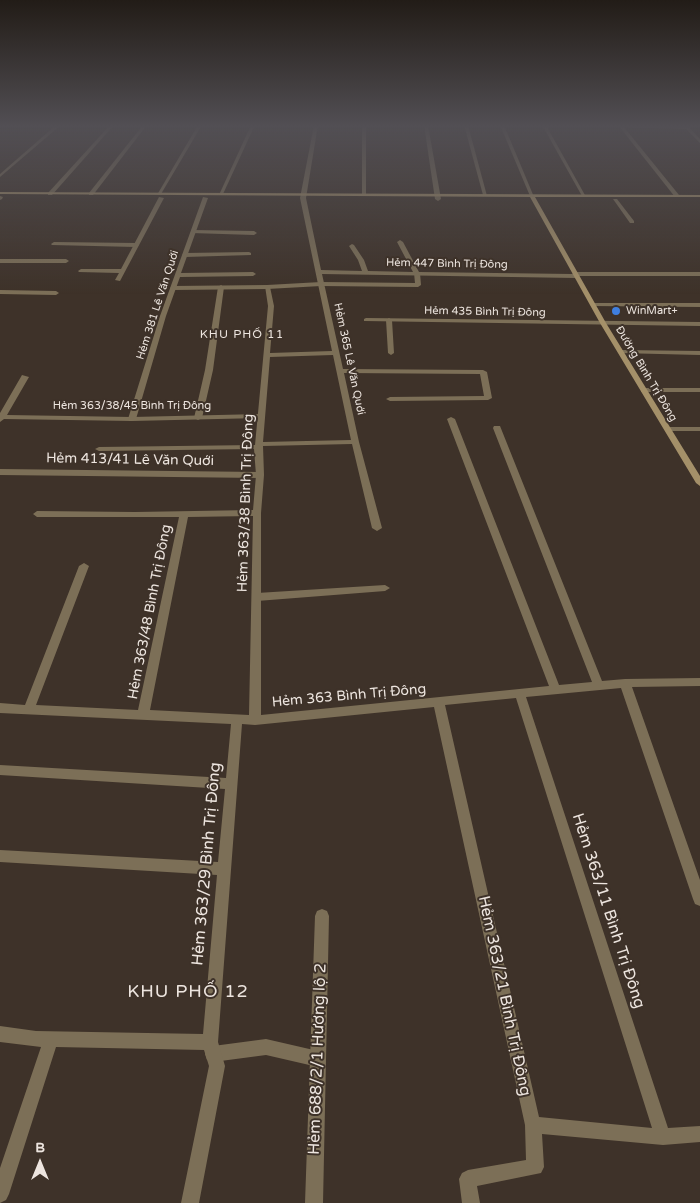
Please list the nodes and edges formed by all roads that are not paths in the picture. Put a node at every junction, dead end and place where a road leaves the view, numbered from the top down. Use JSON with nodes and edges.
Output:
{"nodes":[{"id":1,"x":62,"y":181,"type":"edge"},
{"id":2,"x":102,"y":181,"type":"edge"},
{"id":3,"x":168,"y":181,"type":"edge"},
{"id":4,"x":227,"y":181,"type":"edge"},
{"id":5,"x":306,"y":181,"type":"edge"},
{"id":6,"x":364,"y":181,"type":"edge"},
{"id":7,"x":435,"y":181,"type":"edge"},
{"id":8,"x":481,"y":181,"type":"edge"},
{"id":9,"x":526,"y":181,"type":"edge"},
{"id":10,"x":576,"y":181,"type":"edge"},
{"id":11,"x":665,"y":181,"type":"edge"},
{"id":12,"x":50,"y":194,"type":"junction"},
{"id":13,"x":221,"y":194,"type":"junction"},
{"id":14,"x":364,"y":195,"type":"junction"},
{"id":15,"x":0,"y":196,"type":"edge"},
{"id":16,"x":90,"y":196,"type":"junction"},
{"id":17,"x":160,"y":196,"type":"junction"},
{"id":18,"x":485,"y":196,"type":"junction"},
{"id":19,"x":584,"y":196,"type":"junction"},
{"id":20,"x":677,"y":196,"type":"junction"},
{"id":21,"x":700,"y":196,"type":"edge"},
{"id":22,"x":303,"y":197,"type":"junction"},
{"id":23,"x":438,"y":197,"type":"junction"},
{"id":24,"x":205,"y":198,"type":"junction"},
{"id":25,"x":533,"y":198,"type":"junction"},
{"id":26,"x":615,"y":200,"type":"junction"},
{"id":27,"x":700,"y":200,"type":"edge"},
{"id":28,"x":632,"y":222,"type":"dead end"},
{"id":29,"x":193,"y":232,"type":"junction"},
{"id":30,"x":254,"y":232,"type":"dead end"},
{"id":31,"x":400,"y":242,"type":"dead end"},
{"id":32,"x":54,"y":244,"type":"dead end"},
{"id":33,"x":136,"y":245,"type":"junction"},
{"id":34,"x":352,"y":246,"type":"dead end"},
{"id":35,"x":185,"y":254,"type":"junction"},
{"id":36,"x":249,"y":254,"type":"dead end"},
{"id":37,"x":0,"y":261,"type":"edge"},
{"id":38,"x":66,"y":261,"type":"dead end"},
{"id":39,"x":81,"y":271,"type":"dead end"},
{"id":40,"x":123,"y":271,"type":"junction"},
{"id":41,"x":318,"y":272,"type":"junction"},
{"id":42,"x":366,"y":273,"type":"junction"},
{"id":43,"x":417,"y":273,"type":"junction"},
{"id":44,"x":253,"y":274,"type":"dead end"},
{"id":45,"x":700,"y":274,"type":"edge"},
{"id":46,"x":178,"y":275,"type":"junction"},
{"id":47,"x":576,"y":275,"type":"junction"},
{"id":48,"x":118,"y":280,"type":"dead end"},
{"id":49,"x":321,"y":284,"type":"junction"},
{"id":50,"x":221,"y":287,"type":"junction"},
{"id":51,"x":268,"y":287,"type":"junction"},
{"id":52,"x":173,"y":288,"type":"junction"},
{"id":53,"x":0,"y":292,"type":"edge"},
{"id":54,"x":56,"y":293,"type":"dead end"},
{"id":55,"x":593,"y":305,"type":"junction"},
{"id":56,"x":700,"y":305,"type":"edge"},
{"id":57,"x":366,"y":320,"type":"dead end"},
{"id":58,"x":389,"y":320,"type":"junction"},
{"id":59,"x":603,"y":324,"type":"junction"},
{"id":60,"x":700,"y":324,"type":"edge"},
{"id":61,"x":621,"y":352,"type":"junction"},
{"id":62,"x":337,"y":353,"type":"junction"},
{"id":63,"x":391,"y":353,"type":"dead end"},
{"id":64,"x":700,"y":353,"type":"edge"},
{"id":65,"x":266,"y":355,"type":"junction"},
{"id":66,"x":341,"y":371,"type":"junction"},
{"id":67,"x":25,"y":377,"type":"dead end"},
{"id":68,"x":644,"y":390,"type":"junction"},
{"id":69,"x":700,"y":390,"type":"edge"},
{"id":70,"x":390,"y":399,"type":"dead end"},
{"id":71,"x":261,"y":416,"type":"junction"},
{"id":72,"x":198,"y":418,"type":"junction"},
{"id":73,"x":1,"y":419,"type":"edge"},
{"id":74,"x":132,"y":419,"type":"junction"},
{"id":75,"x":451,"y":420,"type":"dead end"},
{"id":76,"x":497,"y":428,"type":"dead end"},
{"id":77,"x":668,"y":429,"type":"junction"},
{"id":78,"x":700,"y":429,"type":"edge"},
{"id":79,"x":355,"y":442,"type":"junction"},
{"id":80,"x":258,"y":445,"type":"junction"},
{"id":81,"x":99,"y":449,"type":"dead end"},
{"id":82,"x":0,"y":472,"type":"edge"},
{"id":83,"x":260,"y":475,"type":"junction"},
{"id":84,"x":700,"y":483,"type":"edge"},
{"id":85,"x":257,"y":513,"type":"junction"},
{"id":86,"x":37,"y":514,"type":"dead end"},
{"id":87,"x":184,"y":514,"type":"junction"},
{"id":88,"x":377,"y":528,"type":"dead end"},
{"id":89,"x":84,"y":566,"type":"dead end"},
{"id":90,"x":385,"y":588,"type":"dead end"},
{"id":91,"x":257,"y":597,"type":"junction"},
{"id":92,"x":700,"y":682,"type":"edge"},
{"id":93,"x":625,"y":683,"type":"junction"},
{"id":94,"x":599,"y":686,"type":"junction"},
{"id":95,"x":556,"y":691,"type":"junction"},
{"id":96,"x":520,"y":695,"type":"junction"},
{"id":97,"x":439,"y":702,"type":"junction"},
{"id":98,"x":0,"y":708,"type":"edge"},
{"id":99,"x":29,"y":709,"type":"junction"},
{"id":100,"x":143,"y":715,"type":"junction"},
{"id":101,"x":237,"y":719,"type":"junction"},
{"id":102,"x":256,"y":720,"type":"junction"},
{"id":103,"x":0,"y":770,"type":"edge"},
{"id":104,"x":232,"y":784,"type":"junction"},
{"id":105,"x":0,"y":856,"type":"edge"},
{"id":106,"x":225,"y":869,"type":"junction"},
{"id":107,"x":700,"y":898,"type":"edge"},
{"id":108,"x":322,"y":916,"type":"dead end"},
{"id":109,"x":0,"y":1034,"type":"edge"},
{"id":110,"x":50,"y":1039,"type":"junction"},
{"id":111,"x":212,"y":1048,"type":"junction"},
{"id":112,"x":318,"y":1059,"type":"junction"},
{"id":113,"x":533,"y":1126,"type":"junction"},
{"id":114,"x":700,"y":1134,"type":"edge"},
{"id":115,"x":663,"y":1137,"type":"junction"},
{"id":116,"x":0,"y":1194,"type":"edge"},
{"id":117,"x":190,"y":1203,"type":"edge"},
{"id":118,"x":314,"y":1203,"type":"edge"},
{"id":119,"x":471,"y":1203,"type":"edge"}],
"edges":[{"from":1,"to":12,"type":"street"},
{"from":2,"to":16,"type":"street"},
{"from":3,"to":17,"type":"street"},
{"from":4,"to":13,"type":"street"},
{"from":5,"to":22,"type":"street"},
{"from":6,"to":14,"type":"street"},
{"from":7,"to":23,"type":"street"},
{"from":8,"to":18,"type":"street"},
{"from":9,"to":25,"type":"street"},
{"from":10,"to":19,"type":"street"},
{"from":11,"to":20,"type":"street"},
{"from":12,"to":15,"type":"main road"},
{"from":12,"to":16,"type":"main road"},
{"from":13,"to":17,"type":"main road"},
{"from":13,"to":22,"type":"main road"},
{"from":14,"to":22,"type":"main road"},
{"from":14,"to":23,"type":"main road"},
{"from":15,"to":16,"type":"main road"},
{"from":16,"to":17,"type":"main road"},
{"from":17,"to":24,"type":"main road"},
{"from":17,"to":33,"type":"street"},
{"from":18,"to":23,"type":"main road"},
{"from":18,"to":25,"type":"main road"},
{"from":19,"to":20,"type":"main road"},
{"from":19,"to":25,"type":"main road"},
{"from":20,"to":21,"type":"main road"},
{"from":22,"to":23,"type":"main road"},
{"from":22,"to":24,"type":"main road"},
{"from":22,"to":41,"type":"street","name":"Hẻm 365 Lê Văn Quới"},
{"from":23,"to":25,"type":"main road"},
{"from":24,"to":29,"type":"street","name":"Hẻm 381 Lê Văn Quới"},
{"from":25,"to":26,"type":"main road"},
{"from":25,"to":47,"type":"main road","name":"Đường Bình Trị Đông"},
{"from":26,"to":27,"type":"main road"},
{"from":26,"to":28,"type":"street"},
{"from":29,"to":30,"type":"street"},
{"from":29,"to":35,"type":"street","name":"Hẻm 381 Lê Văn Quới"},
{"from":31,"to":43,"type":"street"},
{"from":32,"to":33,"type":"street"},
{"from":33,"to":40,"type":"street"},
{"from":34,"to":42,"type":"street"},
{"from":35,"to":36,"type":"street"},
{"from":35,"to":46,"type":"street","name":"Hẻm 381 Lê Văn Quới"},
{"from":37,"to":38,"type":"street"},
{"from":39,"to":40,"type":"street"},
{"from":40,"to":48,"type":"street"},
{"from":41,"to":42,"type":"street","name":"Hẻm 447 Bình Trị Đông"},
{"from":41,"to":49,"type":"street","name":"Hẻm 365 Lê Văn Quới"},
{"from":42,"to":43,"type":"street","name":"Hẻm 447 Bình Trị Đông"},
{"from":43,"to":47,"type":"street","name":"Hẻm 447 Bình Trị Đông"},
{"from":43,"to":49,"type":"street"},
{"from":44,"to":46,"type":"street"},
{"from":45,"to":47,"type":"street","name":"Hẻm 447 Bình Trị Đông"},
{"from":46,"to":52,"type":"street","name":"Hẻm 381 Lê Văn Quới"},
{"from":47,"to":55,"type":"main road","name":"Đường Bình Trị Đông"},
{"from":49,"to":51,"type":"street"},
{"from":49,"to":62,"type":"street","name":"Hẻm 365 Lê Văn Quới"},
{"from":50,"to":51,"type":"street"},
{"from":50,"to":52,"type":"street"},
{"from":50,"to":72,"type":"street"},
{"from":51,"to":65,"type":"street","name":"Hẻm 363/38 Bình Trị Đông"},
{"from":52,"to":74,"type":"street","name":"Hẻm 381 Lê Văn Quới"},
{"from":53,"to":54,"type":"street"},
{"from":55,"to":56,"type":"street"},
{"from":55,"to":59,"type":"main road","name":"Đường Bình Trị Đông"},
{"from":57,"to":58,"type":"street","name":"Hẻm 435 Bình Trị Đông"},
{"from":58,"to":59,"type":"street","name":"Hẻm 435 Bình Trị Đông"},
{"from":58,"to":63,"type":"street"},
{"from":59,"to":60,"type":"street","name":"Hẻm 435 Bình Trị Đông"},
{"from":59,"to":61,"type":"main road","name":"Đường Bình Trị Đông"},
{"from":61,"to":64,"type":"street"},
{"from":61,"to":68,"type":"main road","name":"Đường Bình Trị Đông"},
{"from":62,"to":65,"type":"street"},
{"from":62,"to":66,"type":"street","name":"Hẻm 365 Lê Văn Quới"},
{"from":65,"to":71,"type":"street","name":"Hẻm 363/38 Bình Trị Đông"},
{"from":66,"to":70,"type":"street"},
{"from":66,"to":79,"type":"street","name":"Hẻm 365 Lê Văn Quới"},
{"from":67,"to":73,"type":"street"},
{"from":68,"to":69,"type":"street"},
{"from":68,"to":77,"type":"main road","name":"Đường Bình Trị Đông"},
{"from":71,"to":72,"type":"street","name":"Hẻm 363/38/45 Bình Trị Đông"},
{"from":71,"to":80,"type":"street","name":"Hẻm 363/38 Bình Trị Đông"},
{"from":72,"to":74,"type":"street","name":"Hẻm 363/38/45 Bình Trị Đông"},
{"from":73,"to":74,"type":"street","name":"Hẻm 363/38/45 Bình Trị Đông"},
{"from":75,"to":95,"type":"street"},
{"from":76,"to":94,"type":"street"},
{"from":77,"to":78,"type":"street"},
{"from":77,"to":84,"type":"main road","name":"Đường Bình Trị Đông"},
{"from":79,"to":80,"type":"street"},
{"from":79,"to":88,"type":"street","name":"Hẻm 365 Lê Văn Quới"},
{"from":80,"to":81,"type":"street"},
{"from":80,"to":83,"type":"street","name":"Hẻm 363/38 Bình Trị Đông"},
{"from":82,"to":83,"type":"street","name":"Hẻm 413/41 Lê Văn Quới"},
{"from":83,"to":85,"type":"street","name":"Hẻm 363/38 Bình Trị Đông"},
{"from":85,"to":87,"type":"street"},
{"from":85,"to":91,"type":"street","name":"Hẻm 363/38 Bình Trị Đông"},
{"from":86,"to":87,"type":"street"},
{"from":87,"to":100,"type":"street","name":"Hẻm 363/48 Bình Trị Đông"},
{"from":89,"to":99,"type":"street"},
{"from":90,"to":91,"type":"street"},
{"from":91,"to":102,"type":"street","name":"Hẻm 363/38 Bình Trị Đông"},
{"from":92,"to":93,"type":"street","name":"Hẻm 363 Bình Trị Đông"},
{"from":93,"to":94,"type":"street","name":"Hẻm 363 Bình Trị Đông"},
{"from":93,"to":107,"type":"street"},
{"from":94,"to":95,"type":"street","name":"Hẻm 363 Bình Trị Đông"},
{"from":95,"to":96,"type":"street","name":"Hẻm 363 Bình Trị Đông"},
{"from":96,"to":97,"type":"street","name":"Hẻm 363 Bình Trị Đông"},
{"from":96,"to":115,"type":"street","name":"Hẻm 363/11 Bình Trị Đông"},
{"from":97,"to":102,"type":"street","name":"Hẻm 363 Bình Trị Đông"},
{"from":97,"to":113,"type":"street","name":"Hẻm 363/21 Bình Trị Đông"},
{"from":98,"to":99,"type":"street","name":"Hẻm 363 Bình Trị Đông"},
{"from":99,"to":100,"type":"street","name":"Hẻm 363 Bình Trị Đông"},
{"from":100,"to":101,"type":"street","name":"Hẻm 363 Bình Trị Đông"},
{"from":101,"to":102,"type":"street","name":"Hẻm 363 Bình Trị Đông"},
{"from":101,"to":104,"type":"street","name":"Hẻm 363/29 Bình Trị Đông"},
{"from":103,"to":104,"type":"street"},
{"from":104,"to":106,"type":"street","name":"Hẻm 363/29 Bình Trị Đông"},
{"from":105,"to":106,"type":"street"},
{"from":106,"to":111,"type":"street","name":"Hẻm 363/29 Bình Trị Đông"},
{"from":108,"to":112,"type":"street","name":"Hẻm 688/2/1 Hương lộ 2"},
{"from":109,"to":110,"type":"street"},
{"from":110,"to":111,"type":"street"},
{"from":110,"to":116,"type":"street"},
{"from":111,"to":112,"type":"street"},
{"from":111,"to":117,"type":"street","name":"Hẻm 363/29 Bình Trị Đông"},
{"from":112,"to":118,"type":"street","name":"Hẻm 688/2/1 Hương lộ 2"},
{"from":113,"to":115,"type":"street"},
{"from":113,"to":119,"type":"street","name":"Hẻm 363/21 Bình Trị Đông"},
{"from":114,"to":115,"type":"street"}]}
